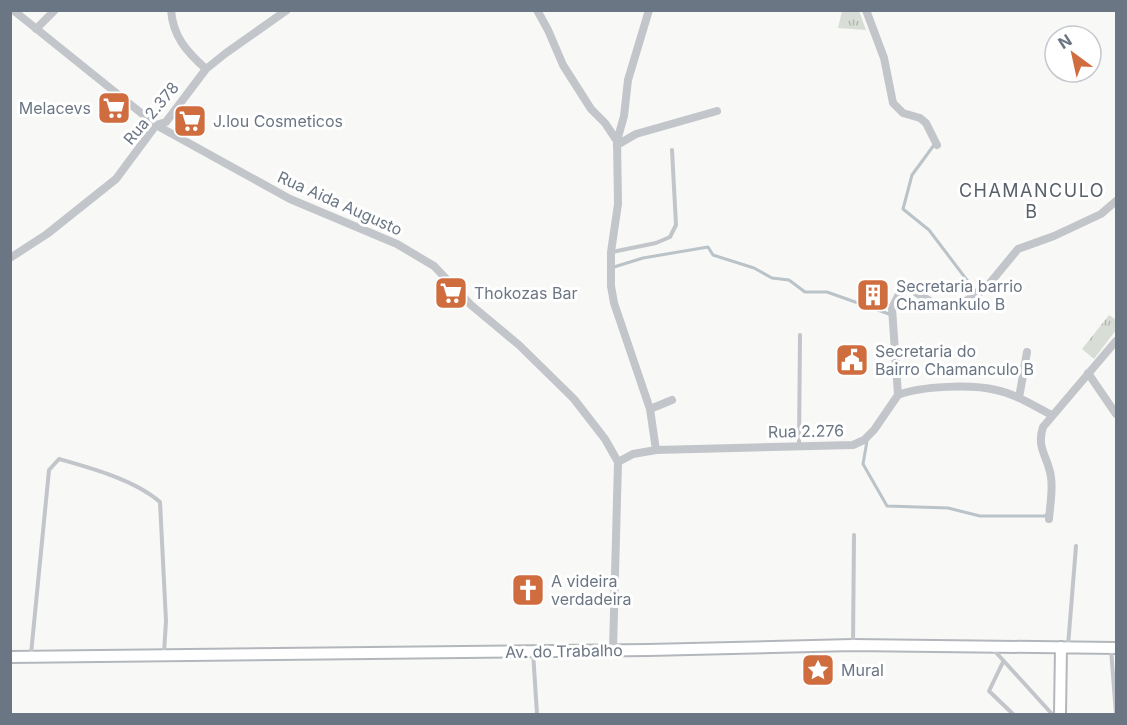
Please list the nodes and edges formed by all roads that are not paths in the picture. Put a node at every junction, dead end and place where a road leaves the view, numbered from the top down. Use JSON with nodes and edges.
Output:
{"nodes":[{"id":1,"x":13,"y":10,"type":"edge"},
{"id":2,"x":55,"y":10,"type":"edge"},
{"id":3,"x":171,"y":10,"type":"edge"},
{"id":4,"x":287,"y":10,"type":"edge"},
{"id":5,"x":537,"y":10,"type":"edge"},
{"id":6,"x":650,"y":10,"type":"edge"},
{"id":7,"x":866,"y":10,"type":"edge"},
{"id":8,"x":36,"y":29,"type":"junction"},
{"id":9,"x":206,"y":69,"type":"junction"},
{"id":10,"x":717,"y":111,"type":"dead end"},
{"id":11,"x":156,"y":125,"type":"junction"},
{"id":12,"x":617,"y":143,"type":"junction"},
{"id":13,"x":937,"y":145,"type":"dead end"},
{"id":14,"x":672,"y":150,"type":"dead end"},
{"id":15,"x":1116,"y":201,"type":"edge"},
{"id":16,"x":611,"y":252,"type":"junction"},
{"id":17,"x":10,"y":258,"type":"edge"},
{"id":18,"x":800,"y":335,"type":"dead end"},
{"id":19,"x":1116,"y":340,"type":"edge"},
{"id":20,"x":1028,"y":352,"type":"dead end"},
{"id":21,"x":1088,"y":373,"type":"junction"},
{"id":22,"x":898,"y":395,"type":"junction"},
{"id":23,"x":1018,"y":398,"type":"junction"},
{"id":24,"x":672,"y":400,"type":"dead end"},
{"id":25,"x":650,"y":409,"type":"junction"},
{"id":26,"x":1116,"y":414,"type":"edge"},
{"id":27,"x":1052,"y":415,"type":"junction"},
{"id":28,"x":799,"y":447,"type":"junction"},
{"id":29,"x":656,"y":450,"type":"junction"},
{"id":30,"x":618,"y":462,"type":"junction"},
{"id":31,"x":1049,"y":519,"type":"dead end"},
{"id":32,"x":854,"y":535,"type":"dead end"},
{"id":33,"x":1076,"y":546,"type":"dead end"},
{"id":34,"x":853,"y":645,"type":"junction"},
{"id":35,"x":1064,"y":647,"type":"junction"},
{"id":36,"x":991,"y":648,"type":"junction"},
{"id":37,"x":1114,"y":648,"type":"edge"},
{"id":38,"x":613,"y":650,"type":"junction"},
{"id":39,"x":533,"y":651,"type":"junction"},
{"id":40,"x":163,"y":656,"type":"junction"},
{"id":41,"x":10,"y":657,"type":"edge"},
{"id":42,"x":31,"y":658,"type":"junction"},
{"id":43,"x":1003,"y":662,"type":"junction"},
{"id":44,"x":1047,"y":710,"type":"junction"},
{"id":45,"x":537,"y":714,"type":"edge"},
{"id":46,"x":1013,"y":714,"type":"edge"},
{"id":47,"x":1041,"y":714,"type":"edge"},
{"id":48,"x":1052,"y":714,"type":"edge"},
{"id":49,"x":1060,"y":714,"type":"edge"},
{"id":50,"x":1116,"y":714,"type":"edge"}],
"edges":[{"from":1,"to":8,"type":"street","name":"Rua Aida Augusto"},
{"from":2,"to":8,"type":"street"},
{"from":3,"to":9,"type":"street"},
{"from":4,"to":9,"type":"street","name":"Rua 2.378"},
{"from":5,"to":12,"type":"street"},
{"from":6,"to":12,"type":"street"},
{"from":7,"to":13,"type":"street"},
{"from":8,"to":11,"type":"street","name":"Rua Aida Augusto"},
{"from":9,"to":11,"type":"street","name":"Rua 2.378"},
{"from":10,"to":12,"type":"street"},
{"from":11,"to":17,"type":"street","name":"Rua 2.378"},
{"from":11,"to":30,"type":"street","name":"Rua Aida Augusto"},
{"from":12,"to":16,"type":"street"},
{"from":14,"to":16,"type":"lane"},
{"from":15,"to":22,"type":"street"},
{"from":16,"to":25,"type":"street"},
{"from":18,"to":28,"type":"lane"},
{"from":19,"to":21,"type":"street"},
{"from":20,"to":23,"type":"street"},
{"from":21,"to":26,"type":"street"},
{"from":21,"to":27,"type":"street"},
{"from":22,"to":23,"type":"street"},
{"from":22,"to":28,"type":"street","name":"Rua 2.276"},
{"from":23,"to":27,"type":"street"},
{"from":24,"to":25,"type":"street"},
{"from":25,"to":29,"type":"street"},
{"from":27,"to":31,"type":"street"},
{"from":28,"to":29,"type":"street","name":"Rua 2.276"},
{"from":29,"to":30,"type":"street","name":"Rua 2.276"},
{"from":30,"to":38,"type":"street"},
{"from":32,"to":34,"type":"lane"},
{"from":33,"to":35,"type":"lane"},
{"from":34,"to":36,"type":"main road","name":"Av. do Trabalho"},
{"from":34,"to":38,"type":"main road","name":"Av. do Trabalho"},
{"from":35,"to":36,"type":"main road","name":"Av. do Trabalho"},
{"from":35,"to":37,"type":"main road","name":"Av. do Trabalho"},
{"from":35,"to":49,"type":"main road"},
{"from":36,"to":43,"type":"lane"},
{"from":37,"to":50,"type":"lane"},
{"from":38,"to":39,"type":"main road","name":"Av. do Trabalho"},
{"from":39,"to":40,"type":"main road","name":"Av. do Trabalho"},
{"from":39,"to":45,"type":"lane"},
{"from":40,"to":42,"type":"main road","name":"Av. do Trabalho"},
{"from":40,"to":42,"type":"lane"},
{"from":41,"to":42,"type":"main road","name":"Av. do Trabalho"},
{"from":43,"to":44,"type":"lane"},
{"from":43,"to":46,"type":"lane"},
{"from":44,"to":47,"type":"lane"},
{"from":44,"to":48,"type":"lane"}]}
